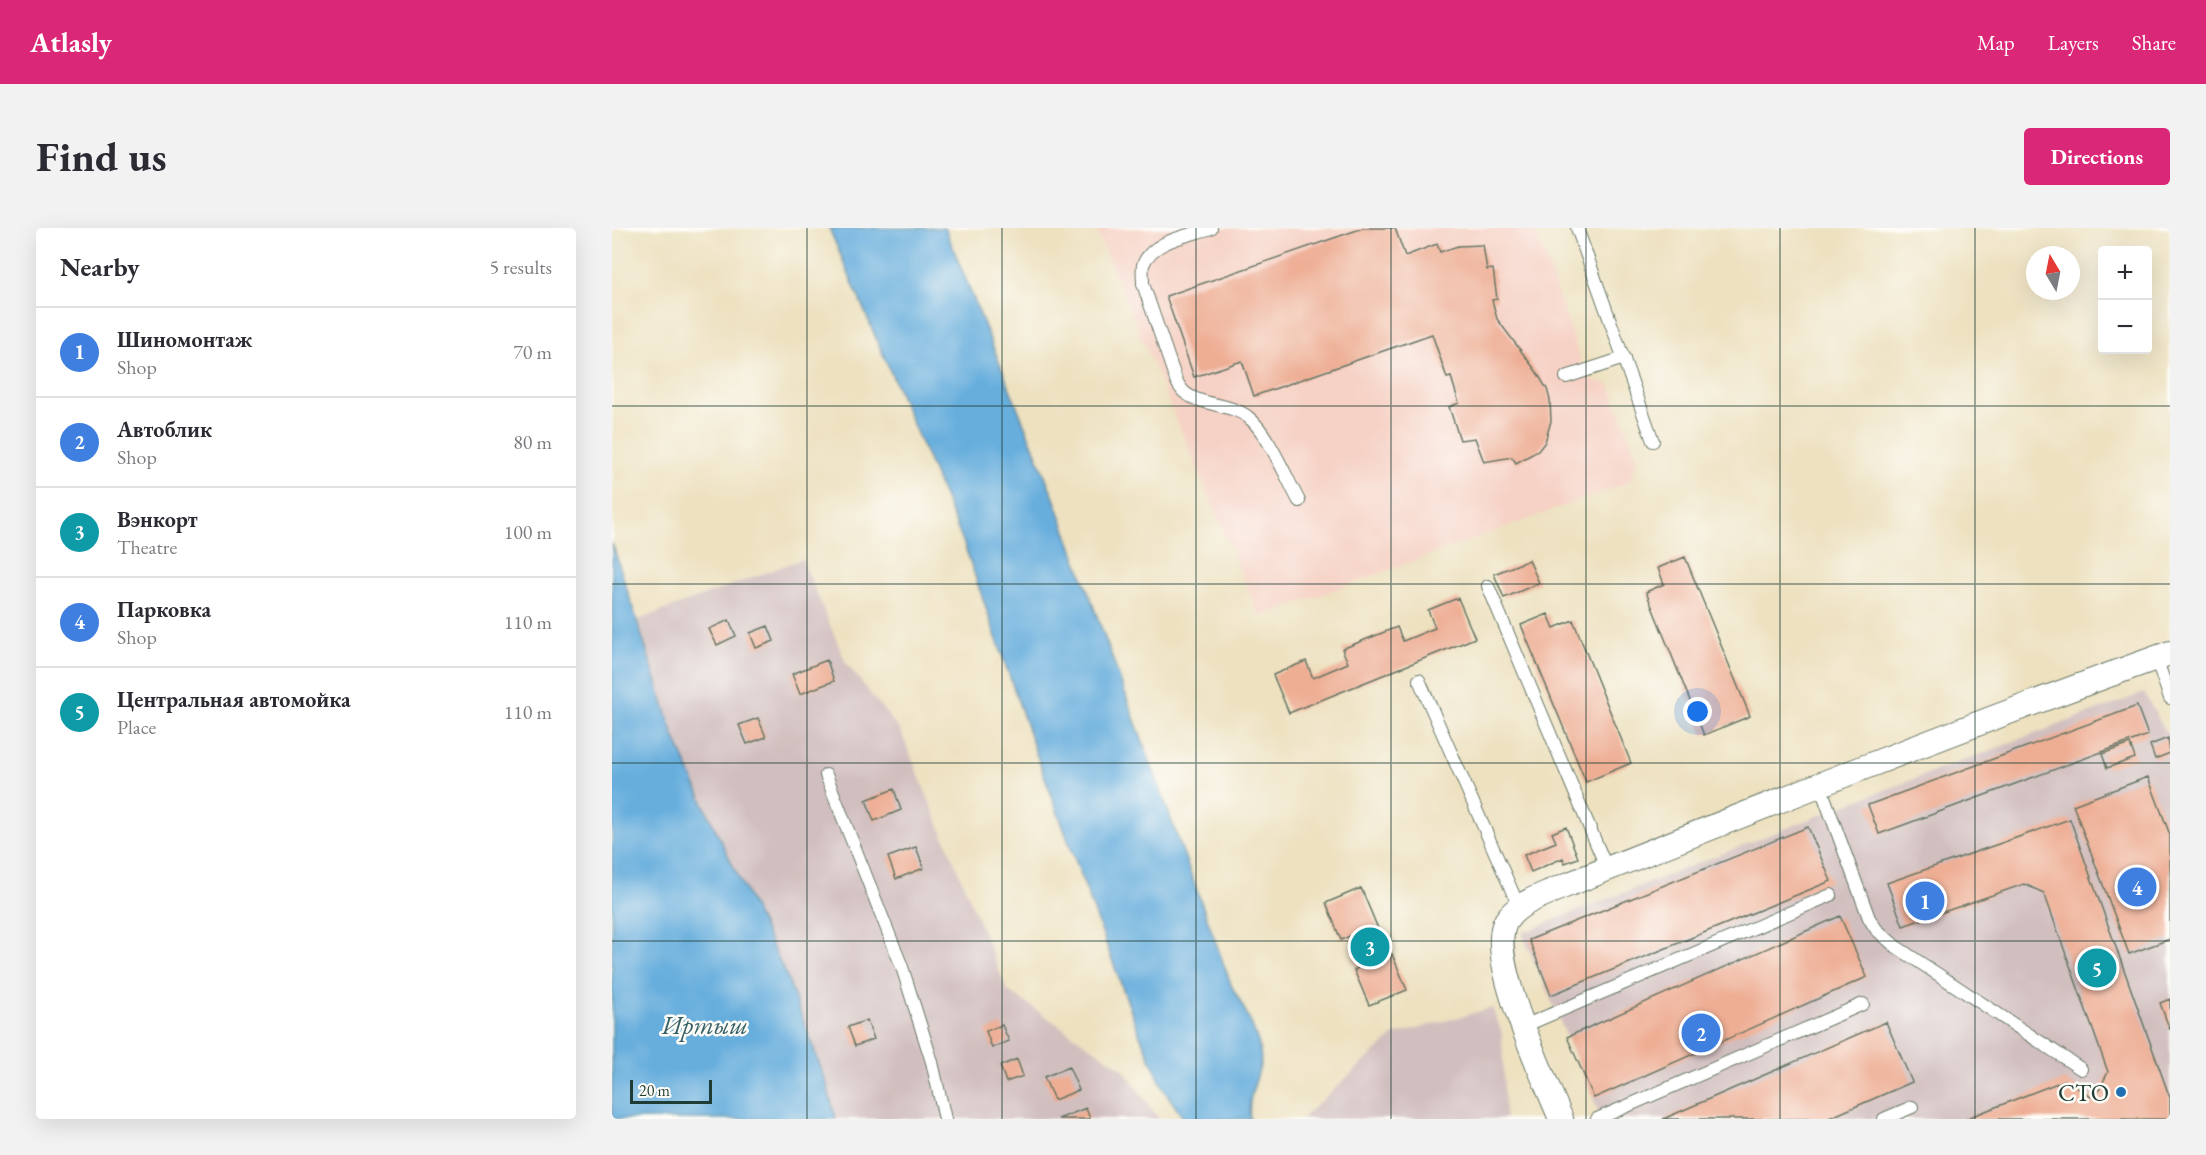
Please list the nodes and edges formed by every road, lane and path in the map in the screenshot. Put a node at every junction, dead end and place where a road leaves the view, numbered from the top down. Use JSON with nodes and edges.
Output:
{"nodes":[{"id":1,"x":1211,"y":228,"type":"edge"},
{"id":2,"x":1577,"y":228,"type":"edge"},
{"id":3,"x":1624,"y":358,"type":"junction"},
{"id":4,"x":1566,"y":377,"type":"dead end"},
{"id":5,"x":1653,"y":441,"type":"dead end"},
{"id":6,"x":1299,"y":501,"type":"dead end"},
{"id":7,"x":1488,"y":586,"type":"dead end"},
{"id":8,"x":2163,"y":655,"type":"edge"},
{"id":9,"x":1419,"y":680,"type":"dead end"},
{"id":10,"x":2170,"y":698,"type":"edge"},
{"id":11,"x":826,"y":775,"type":"dead end"},
{"id":12,"x":1819,"y":783,"type":"junction"},
{"id":13,"x":1607,"y":869,"type":"junction"},
{"id":14,"x":1831,"y":895,"type":"dead end"},
{"id":15,"x":1520,"y":907,"type":"junction"},
{"id":16,"x":1863,"y":1004,"type":"dead end"},
{"id":17,"x":1524,"y":1026,"type":"junction"},
{"id":18,"x":2081,"y":1070,"type":"dead end"},
{"id":19,"x":1912,"y":1107,"type":"dead end"},
{"id":20,"x":945,"y":1119,"type":"edge"},
{"id":21,"x":1561,"y":1119,"type":"edge"},
{"id":22,"x":1597,"y":1119,"type":"edge"},
{"id":23,"x":1884,"y":1119,"type":"edge"}],
"edges":[{"from":1,"to":6,"type":"lane"},
{"from":2,"to":3,"type":"lane"},
{"from":3,"to":4,"type":"lane"},
{"from":3,"to":5,"type":"lane"},
{"from":7,"to":13,"type":"lane"},
{"from":8,"to":10,"type":"lane"},
{"from":8,"to":12,"type":"street"},
{"from":9,"to":15,"type":"lane"},
{"from":11,"to":20,"type":"lane"},
{"from":12,"to":13,"type":"street"},
{"from":12,"to":18,"type":"lane"},
{"from":13,"to":15,"type":"street"},
{"from":14,"to":17,"type":"lane"},
{"from":15,"to":17,"type":"street"},
{"from":16,"to":22,"type":"lane"},
{"from":17,"to":21,"type":"street"},
{"from":19,"to":23,"type":"lane"}]}
